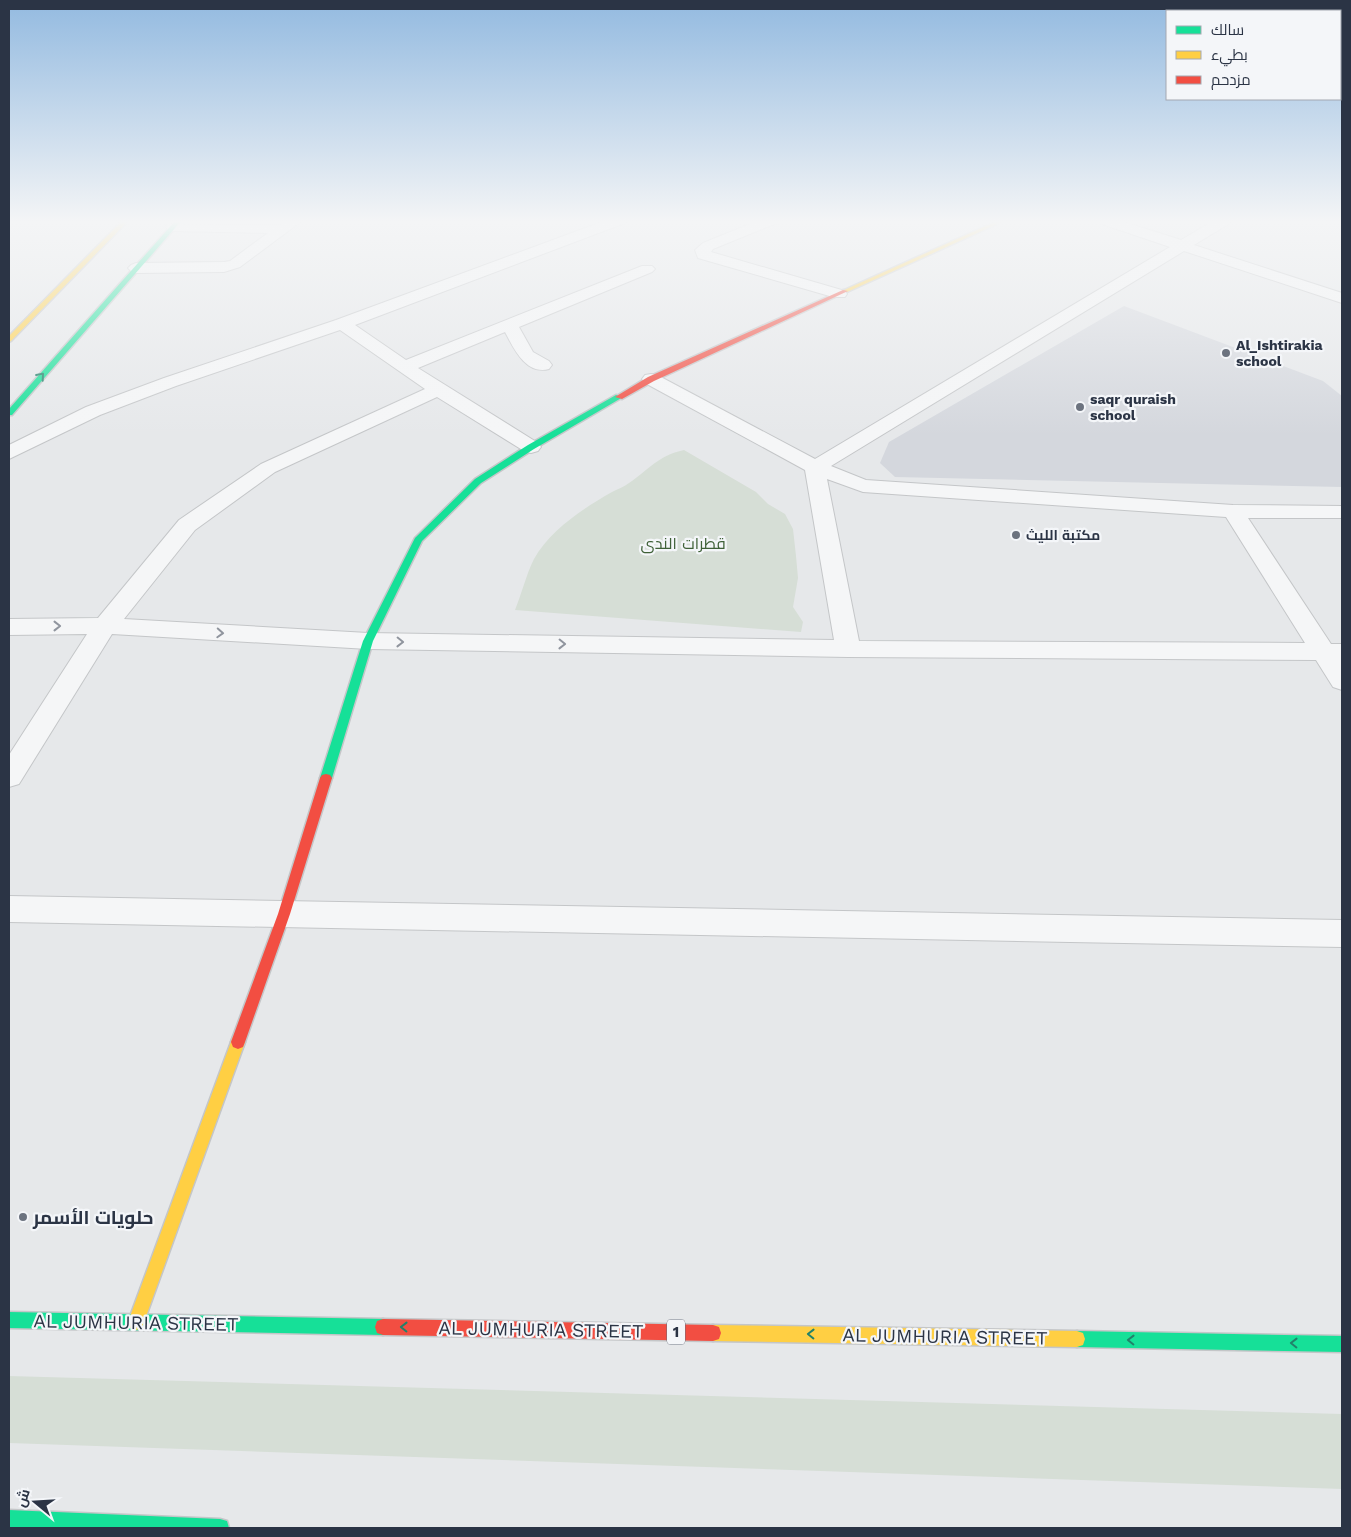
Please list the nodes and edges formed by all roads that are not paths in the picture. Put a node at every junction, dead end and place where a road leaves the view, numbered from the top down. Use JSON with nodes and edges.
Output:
{"nodes":[{"id":1,"x":56,"y":292,"type":"edge"},
{"id":2,"x":114,"y":292,"type":"edge"},
{"id":3,"x":428,"y":292,"type":"edge"},
{"id":4,"x":591,"y":292,"type":"edge"},
{"id":5,"x":831,"y":292,"type":"edge"},
{"id":6,"x":844,"y":292,"type":"edge"},
{"id":7,"x":1105,"y":292,"type":"edge"},
{"id":8,"x":1323,"y":292,"type":"edge"},
{"id":9,"x":839,"y":294,"type":"junction"},
{"id":10,"x":1342,"y":298,"type":"edge"},
{"id":11,"x":342,"y":324,"type":"junction"},
{"id":12,"x":510,"y":325,"type":"junction"},
{"id":13,"x":9,"y":340,"type":"edge"},
{"id":14,"x":543,"y":366,"type":"dead end"},
{"id":15,"x":405,"y":367,"type":"junction"},
{"id":16,"x":651,"y":379,"type":"junction"},
{"id":17,"x":438,"y":390,"type":"junction"},
{"id":18,"x":9,"y":413,"type":"edge"},
{"id":19,"x":531,"y":447,"type":"junction"},
{"id":20,"x":9,"y":453,"type":"edge"},
{"id":21,"x":814,"y":467,"type":"junction"},
{"id":22,"x":1233,"y":511,"type":"junction"},
{"id":23,"x":1342,"y":512,"type":"edge"},
{"id":24,"x":105,"y":626,"type":"junction"},
{"id":25,"x":9,"y":627,"type":"edge"},
{"id":26,"x":368,"y":641,"type":"junction"},
{"id":27,"x":848,"y":648,"type":"junction"},
{"id":28,"x":1333,"y":652,"type":"edge"},
{"id":29,"x":1342,"y":681,"type":"edge"},
{"id":30,"x":9,"y":777,"type":"edge"},
{"id":31,"x":9,"y":909,"type":"edge"},
{"id":32,"x":284,"y":914,"type":"junction"},
{"id":33,"x":1342,"y":934,"type":"edge"},
{"id":34,"x":9,"y":1320,"type":"edge"},
{"id":35,"x":136,"y":1322,"type":"junction"},
{"id":36,"x":1342,"y":1344,"type":"edge"},
{"id":37,"x":9,"y":1520,"type":"edge"},
{"id":38,"x":220,"y":1528,"type":"edge"}],
"edges":[{"from":1,"to":13,"type":"main road"},
{"from":18,"to":2,"type":"main road","one_way":true},
{"from":3,"to":11,"type":"street"},
{"from":4,"to":12,"type":"street"},
{"from":5,"to":9,"type":"street"},
{"from":6,"to":9,"type":"main road"},
{"from":7,"to":21,"type":"street"},
{"from":8,"to":10,"type":"street"},
{"from":9,"to":16,"type":"main road"},
{"from":11,"to":15,"type":"street"},
{"from":11,"to":20,"type":"street"},
{"from":12,"to":14,"type":"street"},
{"from":12,"to":15,"type":"street"},
{"from":15,"to":17,"type":"street"},
{"from":16,"to":19,"type":"main road"},
{"from":16,"to":21,"type":"street"},
{"from":17,"to":19,"type":"street"},
{"from":17,"to":24,"type":"street"},
{"from":19,"to":26,"type":"main road"},
{"from":21,"to":22,"type":"street"},
{"from":21,"to":27,"type":"street"},
{"from":22,"to":23,"type":"street"},
{"from":22,"to":28,"type":"street"},
{"from":25,"to":24,"type":"street","one_way":true},
{"from":24,"to":26,"type":"street","one_way":true},
{"from":24,"to":30,"type":"street"},
{"from":26,"to":27,"type":"street","one_way":true},
{"from":26,"to":32,"type":"main road"},
{"from":27,"to":28,"type":"street"},
{"from":28,"to":29,"type":"street"},
{"from":31,"to":32,"type":"street"},
{"from":32,"to":33,"type":"street"},
{"from":32,"to":35,"type":"main road"},
{"from":34,"to":35,"type":"main road","name":"AL JUMHURIA STREET","number":"1"},
{"from":36,"to":35,"type":"main road","name":"AL JUMHURIA STREET","number":"1","one_way":true},
{"from":37,"to":38,"type":"main road"}]}
